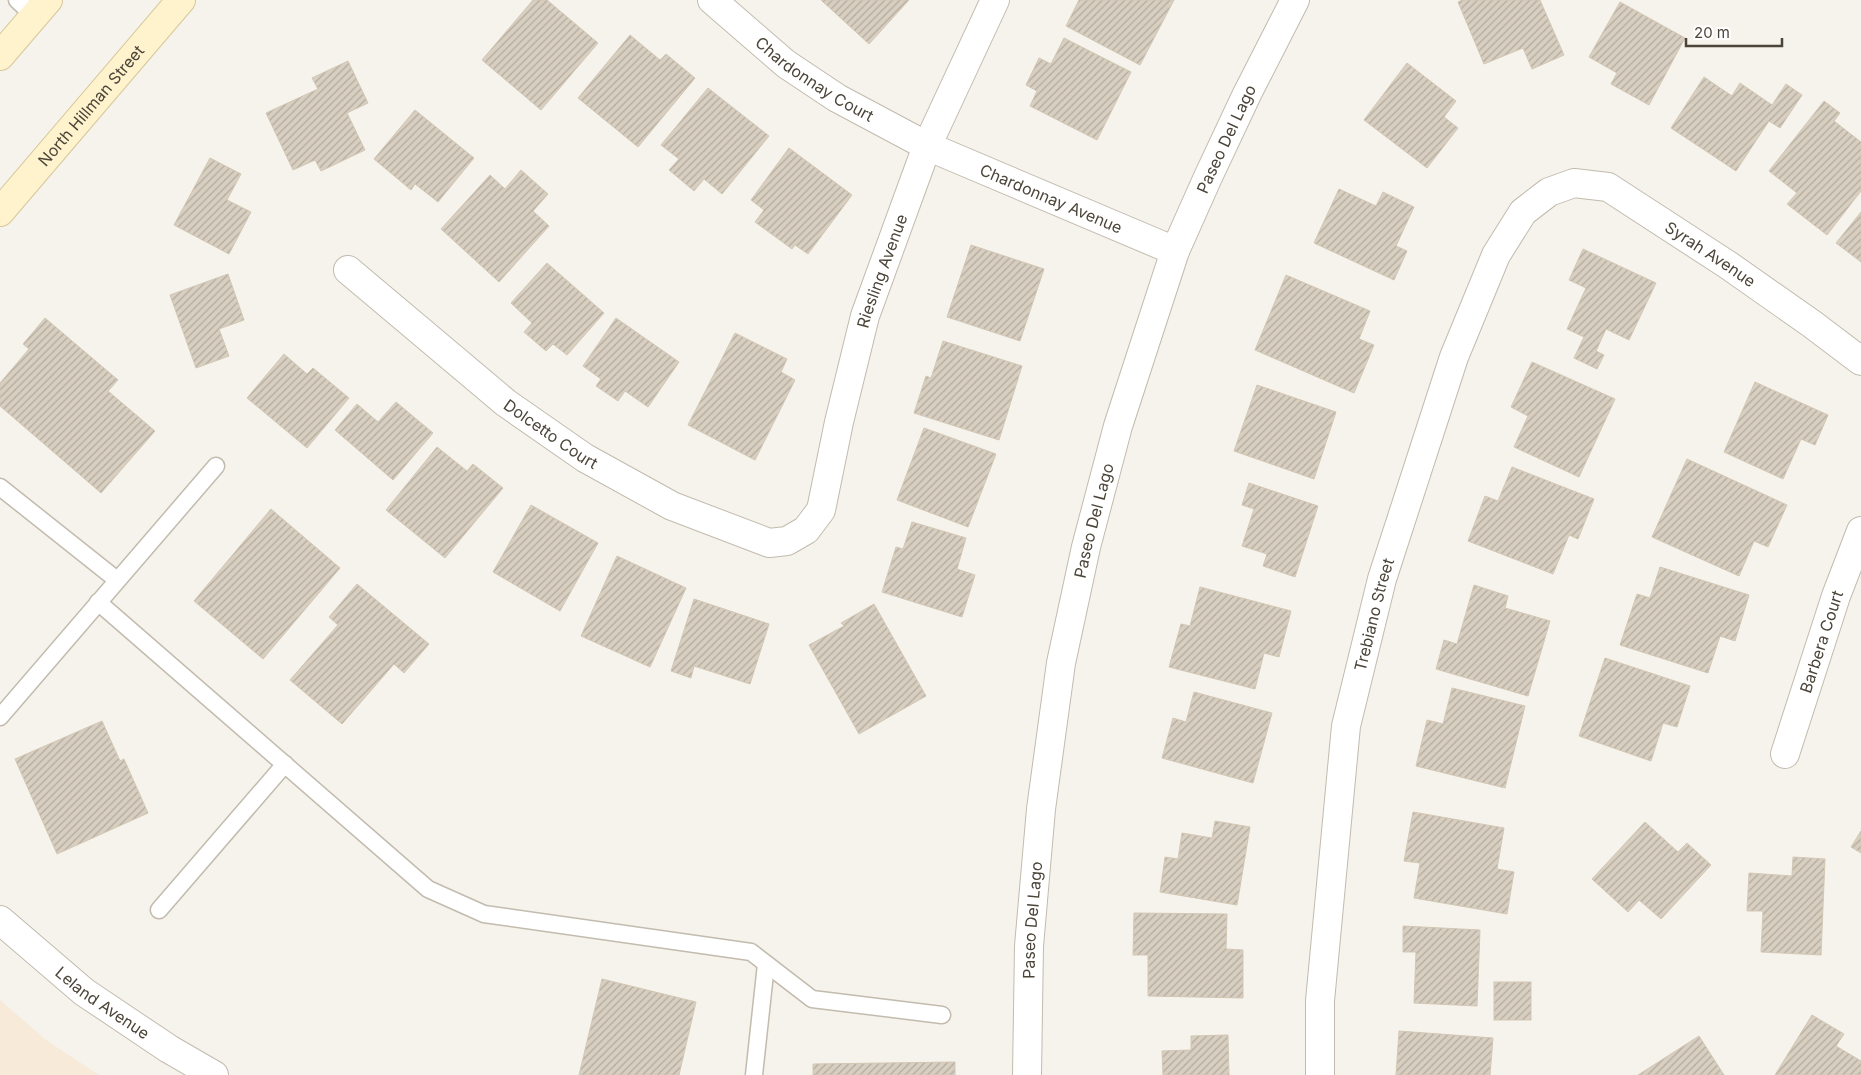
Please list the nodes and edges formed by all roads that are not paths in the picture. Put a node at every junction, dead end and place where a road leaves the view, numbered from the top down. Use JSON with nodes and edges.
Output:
{"nodes":[{"id":1,"x":181,"y":0,"type":"edge"},
{"id":2,"x":712,"y":0,"type":"edge"},
{"id":3,"x":995,"y":0,"type":"edge"},
{"id":4,"x":1295,"y":0,"type":"edge"},
{"id":5,"x":33,"y":5,"type":"edge"},
{"id":6,"x":0,"y":56,"type":"edge"},
{"id":7,"x":927,"y":146,"type":"junction"},
{"id":8,"x":1549,"y":192,"type":"joint"},
{"id":9,"x":0,"y":212,"type":"edge"},
{"id":10,"x":1176,"y":251,"type":"junction"},
{"id":11,"x":348,"y":270,"type":"dead end"},
{"id":12,"x":1861,"y":361,"type":"edge"},
{"id":13,"x":216,"y":466,"type":"dead end"},
{"id":14,"x":0,"y":487,"type":"edge"},
{"id":15,"x":1861,"y":531,"type":"edge"},
{"id":16,"x":787,"y":541,"type":"joint"},
{"id":17,"x":117,"y":580,"type":"junction"},
{"id":18,"x":98,"y":602,"type":"junction"},
{"id":19,"x":0,"y":717,"type":"edge"},
{"id":20,"x":1785,"y":754,"type":"dead end"},
{"id":21,"x":285,"y":764,"type":"junction"},
{"id":22,"x":159,"y":910,"type":"dead end"},
{"id":23,"x":0,"y":920,"type":"edge"},
{"id":24,"x":766,"y":964,"type":"junction"},
{"id":25,"x":942,"y":1015,"type":"dead end"},
{"id":26,"x":214,"y":1075,"type":"edge"},
{"id":27,"x":754,"y":1075,"type":"edge"},
{"id":28,"x":1027,"y":1075,"type":"edge"},
{"id":29,"x":1320,"y":1075,"type":"edge"}],
"edges":[{"from":1,"to":9,"type":"main road","name":"North Hillman Street"},
{"from":2,"to":7,"type":"street","name":"Chardonnay Court"},
{"from":3,"to":7,"type":"street","name":"Riesling Avenue"},
{"from":4,"to":10,"type":"street","name":"Paseo Del Lago"},
{"from":5,"to":6,"type":"main road"},
{"from":7,"to":10,"type":"street","name":"Chardonnay Avenue"},
{"from":7,"to":16,"type":"street","name":"Riesling Avenue"},
{"from":8,"to":12,"type":"street","name":"Syrah Avenue"},
{"from":8,"to":29,"type":"street","name":"Trebiano Street"},
{"from":10,"to":28,"type":"street","name":"Paseo Del Lago"},
{"from":11,"to":16,"type":"street","name":"Dolcetto Court"},
{"from":13,"to":17,"type":"lane"},
{"from":14,"to":17,"type":"lane"},
{"from":15,"to":20,"type":"street","name":"Barbera Court"},
{"from":17,"to":18,"type":"lane"},
{"from":18,"to":19,"type":"lane"},
{"from":18,"to":21,"type":"lane"},
{"from":21,"to":22,"type":"lane"},
{"from":21,"to":24,"type":"lane"},
{"from":23,"to":26,"type":"street","name":"Leland Avenue"},
{"from":24,"to":25,"type":"lane"},
{"from":24,"to":27,"type":"lane"}]}
